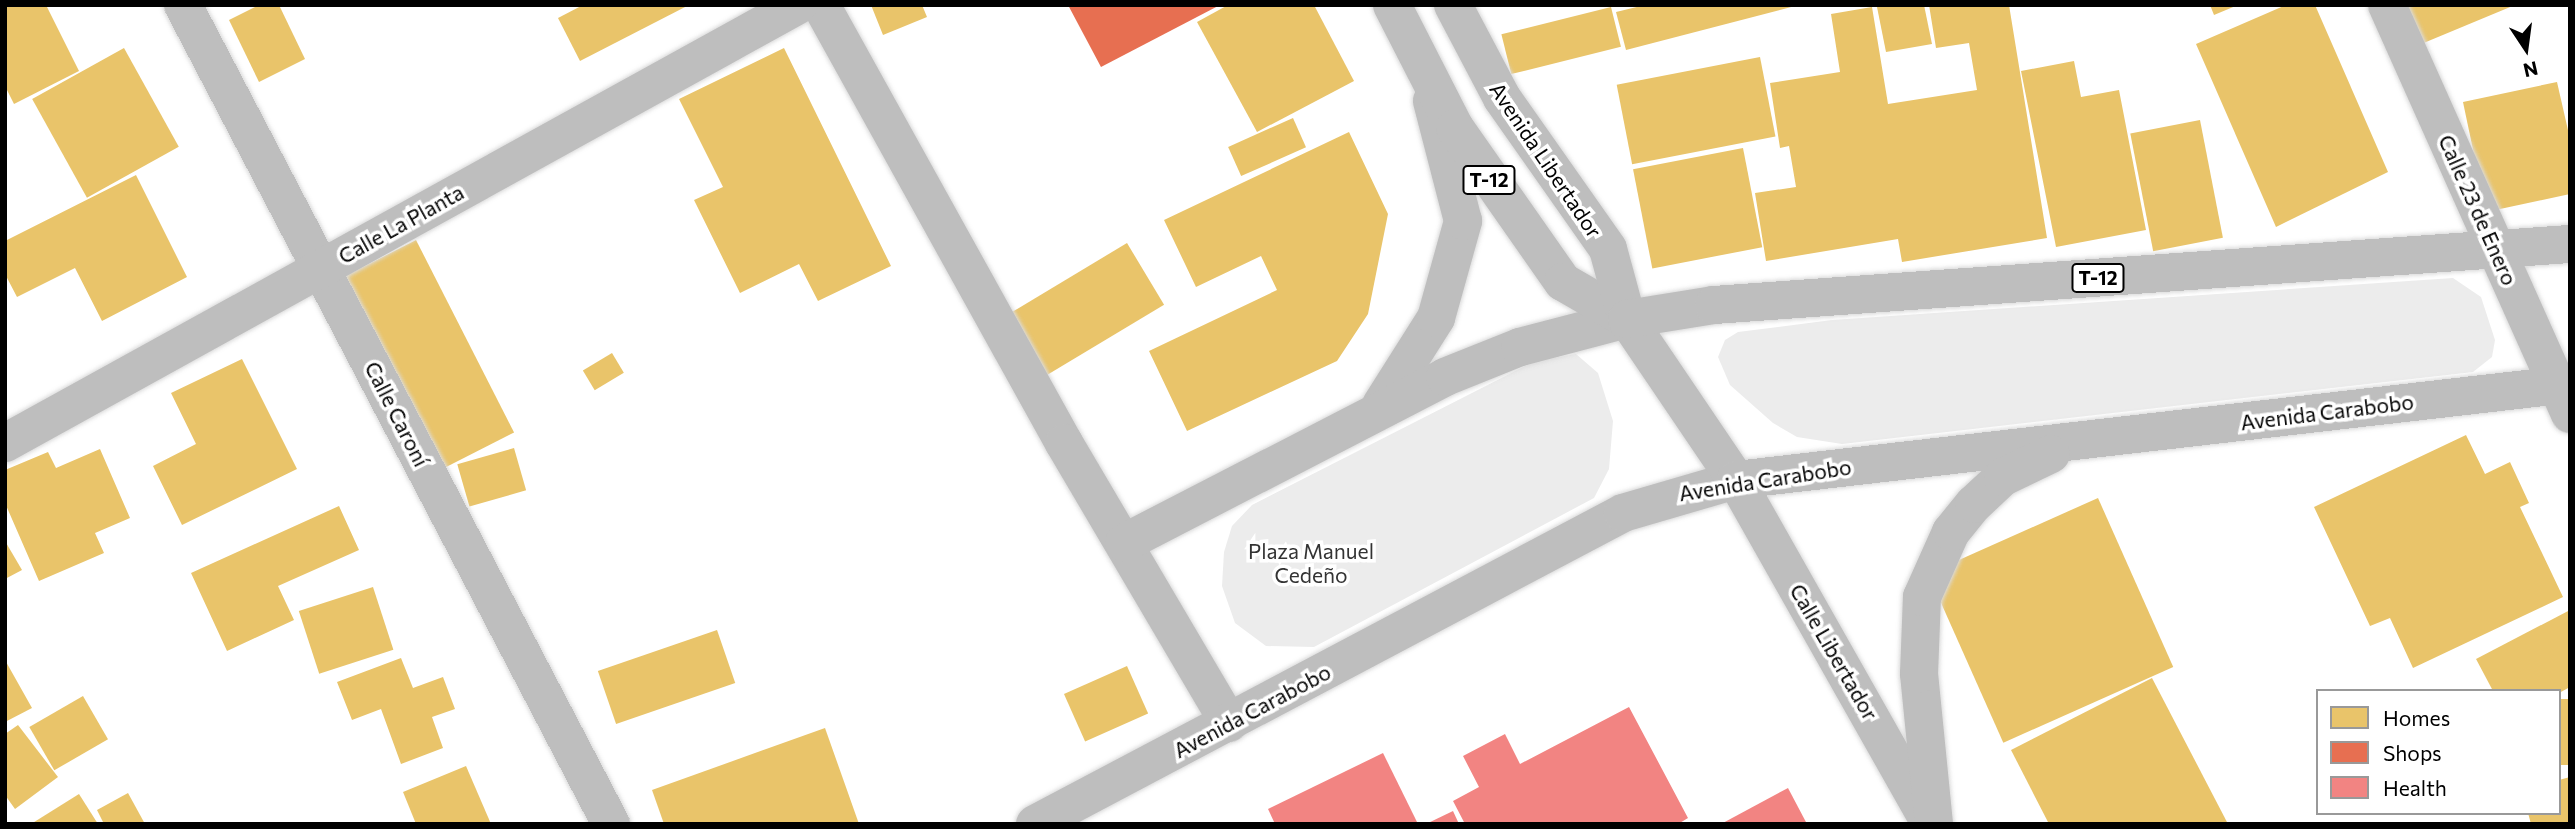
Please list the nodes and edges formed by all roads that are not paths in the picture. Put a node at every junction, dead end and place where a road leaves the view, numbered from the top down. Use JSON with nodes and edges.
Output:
{"nodes":[{"id":1,"x":183,"y":5,"type":"edge"},
{"id":2,"x":798,"y":5,"type":"edge"},
{"id":3,"x":821,"y":5,"type":"edge"},
{"id":4,"x":1392,"y":5,"type":"edge"},
{"id":5,"x":1452,"y":5,"type":"edge"},
{"id":6,"x":2387,"y":5,"type":"edge"},
{"id":7,"x":1424,"y":76,"type":"junction"},
{"id":8,"x":2570,"y":244,"type":"edge"},
{"id":9,"x":2496,"y":249,"type":"junction"},
{"id":10,"x":322,"y":268,"type":"junction"},
{"id":11,"x":1627,"y":319,"type":"junction"},
{"id":12,"x":2565,"y":395,"type":"edge"},
{"id":13,"x":1374,"y":413,"type":"junction"},
{"id":14,"x":2089,"y":439,"type":"junction"},
{"id":15,"x":5,"y":443,"type":"edge"},
{"id":16,"x":1736,"y":480,"type":"junction"},
{"id":17,"x":1124,"y":543,"type":"junction"},
{"id":18,"x":1229,"y":723,"type":"junction"},
{"id":19,"x":611,"y":824,"type":"edge"},
{"id":20,"x":1035,"y":824,"type":"edge"},
{"id":21,"x":1933,"y":824,"type":"edge"}],
"edges":[{"from":1,"to":10,"type":"main road","name":"Calle Caroní"},
{"from":2,"to":10,"type":"main road","name":"Calle La Planta"},
{"from":3,"to":17,"type":"main road"},
{"from":4,"to":7,"type":"main road","name":"Avenida Libertador","number":"T-12"},
{"from":5,"to":11,"type":"main road","name":"Avenida Libertador","number":"T-12"},
{"from":6,"to":9,"type":"main road","name":"Calle 23 de Enero"},
{"from":7,"to":11,"type":"main road","name":"Avenida Libertador","number":"T-12"},
{"from":7,"to":13,"type":"main road"},
{"from":8,"to":9,"type":"main road","number":"T-12"},
{"from":9,"to":11,"type":"main road","number":"T-12"},
{"from":9,"to":12,"type":"main road","name":"Calle 23 de Enero"},
{"from":10,"to":15,"type":"main road","name":"Calle La Planta"},
{"from":10,"to":19,"type":"main road","name":"Calle Caroní"},
{"from":11,"to":13,"type":"main road"},
{"from":11,"to":16,"type":"main road","name":"Avenida Libertador","number":"T-12"},
{"from":12,"to":14,"type":"main road","name":"Avenida Carabobo"},
{"from":13,"to":17,"type":"main road"},
{"from":14,"to":16,"type":"main road","name":"Avenida Carabobo"},
{"from":14,"to":21,"type":"main road"},
{"from":16,"to":18,"type":"main road","name":"Avenida Carabobo"},
{"from":16,"to":21,"type":"main road","name":"Calle Libertador"},
{"from":17,"to":18,"type":"main road"},
{"from":18,"to":20,"type":"main road","name":"Avenida Carabobo"}]}
